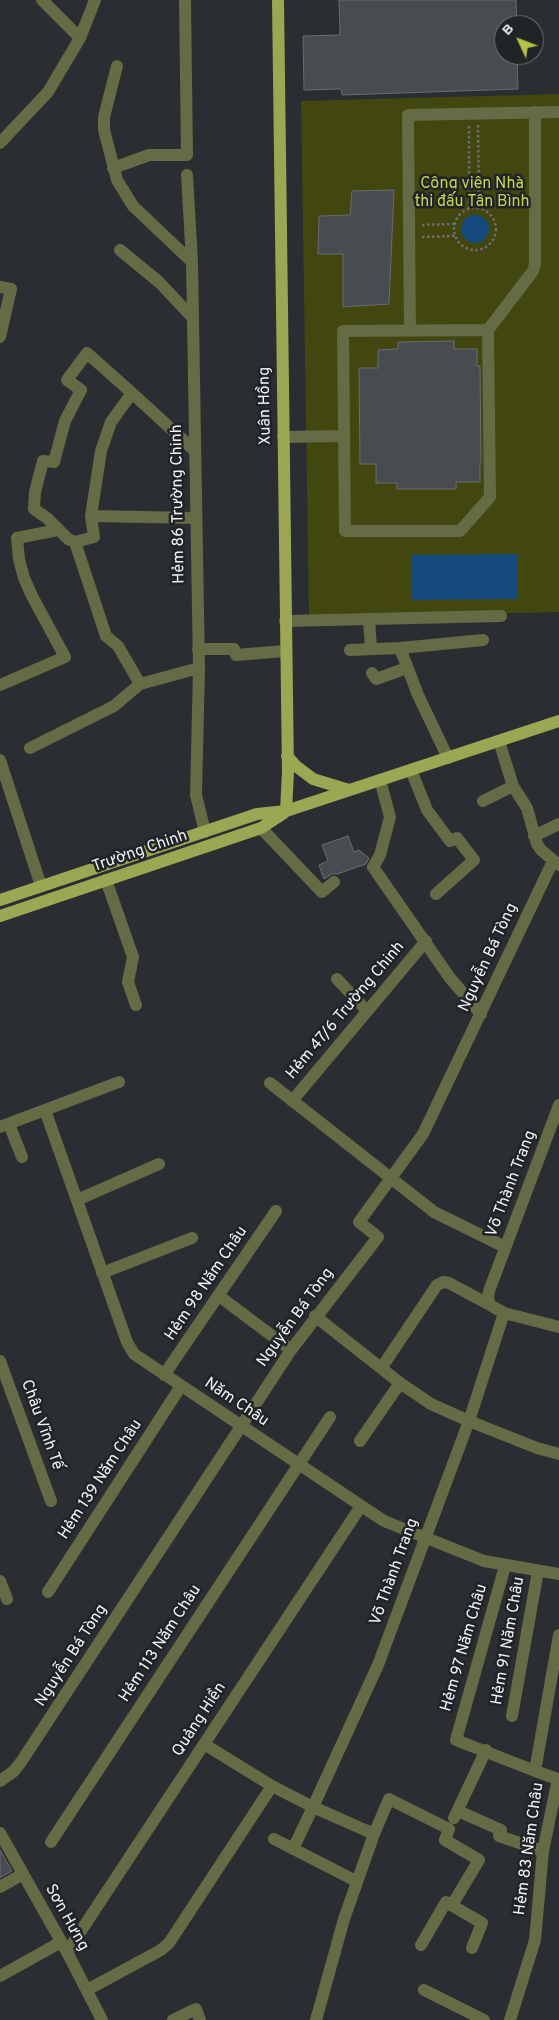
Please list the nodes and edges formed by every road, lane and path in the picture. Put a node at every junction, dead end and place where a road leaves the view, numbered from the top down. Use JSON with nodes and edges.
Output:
{"nodes":[{"id":1,"x":42,"y":0,"type":"edge"},
{"id":2,"x":95,"y":0,"type":"edge"},
{"id":3,"x":185,"y":0,"type":"edge"},
{"id":4,"x":278,"y":0,"type":"edge"},
{"id":5,"x":80,"y":38,"type":"junction"},
{"id":6,"x":117,"y":66,"type":"dead end"},
{"id":7,"x":535,"y":112,"type":"junction"},
{"id":8,"x":559,"y":112,"type":"edge"},
{"id":9,"x":473,"y":114,"type":"junction"},
{"id":10,"x":0,"y":143,"type":"edge"},
{"id":11,"x":113,"y":168,"type":"junction"},
{"id":12,"x":187,"y":175,"type":"dead end"},
{"id":13,"x":469,"y":209,"type":"junction"},
{"id":14,"x":479,"y":209,"type":"junction"},
{"id":15,"x":455,"y":224,"type":"junction"},
{"id":16,"x":409,"y":231,"type":"junction"},
{"id":17,"x":455,"y":236,"type":"junction"},
{"id":18,"x":120,"y":250,"type":"dead end"},
{"id":19,"x":192,"y":262,"type":"junction"},
{"id":20,"x":0,"y":287,"type":"edge"},
{"id":21,"x":192,"y":316,"type":"junction"},
{"id":22,"x":488,"y":330,"type":"junction"},
{"id":23,"x":410,"y":331,"type":"junction"},
{"id":24,"x":0,"y":338,"type":"edge"},
{"id":25,"x":132,"y":393,"type":"junction"},
{"id":26,"x":344,"y":436,"type":"junction"},
{"id":27,"x":283,"y":437,"type":"junction"},
{"id":28,"x":194,"y":450,"type":"junction"},
{"id":29,"x":91,"y":516,"type":"junction"},
{"id":30,"x":196,"y":518,"type":"junction"},
{"id":31,"x":58,"y":530,"type":"junction"},
{"id":32,"x":75,"y":542,"type":"junction"},
{"id":33,"x":501,"y":616,"type":"dead end"},
{"id":34,"x":369,"y":618,"type":"junction"},
{"id":35,"x":285,"y":621,"type":"junction"},
{"id":36,"x":483,"y":640,"type":"dead end"},
{"id":37,"x":400,"y":648,"type":"junction"},
{"id":38,"x":371,"y":649,"type":"junction"},
{"id":39,"x":198,"y":650,"type":"junction"},
{"id":40,"x":350,"y":650,"type":"dead end"},
{"id":41,"x":286,"y":651,"type":"junction"},
{"id":42,"x":199,"y":668,"type":"junction"},
{"id":43,"x":407,"y":668,"type":"junction"},
{"id":44,"x":372,"y":673,"type":"dead end"},
{"id":45,"x":140,"y":684,"type":"junction"},
{"id":46,"x":0,"y":685,"type":"edge"},
{"id":47,"x":559,"y":721,"type":"edge"},
{"id":48,"x":499,"y":741,"type":"junction"},
{"id":49,"x":30,"y":748,"type":"dead end"},
{"id":50,"x":287,"y":756,"type":"junction"},
{"id":51,"x":448,"y":758,"type":"junction"},
{"id":52,"x":0,"y":760,"type":"edge"},
{"id":53,"x":411,"y":770,"type":"junction"},
{"id":54,"x":380,"y":780,"type":"junction"},
{"id":55,"x":513,"y":786,"type":"junction"},
{"id":56,"x":350,"y":790,"type":"junction"},
{"id":57,"x":483,"y":801,"type":"dead end"},
{"id":58,"x":286,"y":811,"type":"junction"},
{"id":59,"x":559,"y":824,"type":"edge"},
{"id":60,"x":261,"y":828,"type":"junction"},
{"id":61,"x":205,"y":832,"type":"junction"},
{"id":62,"x":534,"y":836,"type":"junction"},
{"id":63,"x":556,"y":863,"type":"edge"},
{"id":64,"x":102,"y":866,"type":"junction"},
{"id":65,"x":106,"y":880,"type":"junction"},
{"id":66,"x":334,"y":882,"type":"dead end"},
{"id":67,"x":41,"y":886,"type":"junction"},
{"id":68,"x":436,"y":894,"type":"dead end"},
{"id":69,"x":0,"y":900,"type":"edge"},
{"id":70,"x":0,"y":916,"type":"edge"},
{"id":71,"x":426,"y":941,"type":"junction"},
{"id":72,"x":337,"y":979,"type":"dead end"},
{"id":73,"x":136,"y":1005,"type":"dead end"},
{"id":74,"x":368,"y":1011,"type":"junction"},
{"id":75,"x":481,"y":1014,"type":"junction"},
{"id":76,"x":118,"y":1082,"type":"dead end"},
{"id":77,"x":270,"y":1083,"type":"dead end"},
{"id":78,"x":292,"y":1101,"type":"junction"},
{"id":79,"x":559,"y":1105,"type":"edge"},
{"id":80,"x":45,"y":1110,"type":"junction"},
{"id":81,"x":4,"y":1125,"type":"edge"},
{"id":82,"x":22,"y":1157,"type":"dead end"},
{"id":83,"x":160,"y":1164,"type":"dead end"},
{"id":84,"x":390,"y":1180,"type":"junction"},
{"id":85,"x":76,"y":1200,"type":"junction"},
{"id":86,"x":276,"y":1211,"type":"dead end"},
{"id":87,"x":192,"y":1238,"type":"dead end"},
{"id":88,"x":505,"y":1247,"type":"junction"},
{"id":89,"x":102,"y":1273,"type":"junction"},
{"id":90,"x":219,"y":1296,"type":"junction"},
{"id":91,"x":490,"y":1305,"type":"junction"},
{"id":92,"x":504,"y":1313,"type":"junction"},
{"id":93,"x":315,"y":1316,"type":"junction"},
{"id":94,"x":559,"y":1327,"type":"edge"},
{"id":95,"x":291,"y":1350,"type":"junction"},
{"id":96,"x":0,"y":1361,"type":"edge"},
{"id":97,"x":382,"y":1367,"type":"junction"},
{"id":98,"x":164,"y":1375,"type":"junction"},
{"id":99,"x":400,"y":1382,"type":"junction"},
{"id":100,"x":181,"y":1386,"type":"junction"},
{"id":101,"x":330,"y":1417,"type":"dead end"},
{"id":102,"x":468,"y":1421,"type":"junction"},
{"id":103,"x":241,"y":1426,"type":"junction"},
{"id":104,"x":360,"y":1441,"type":"dead end"},
{"id":105,"x":559,"y":1454,"type":"edge"},
{"id":106,"x":298,"y":1464,"type":"junction"},
{"id":107,"x":51,"y":1501,"type":"dead end"},
{"id":108,"x":361,"y":1506,"type":"junction"},
{"id":109,"x":426,"y":1539,"type":"junction"},
{"id":110,"x":505,"y":1566,"type":"junction"},
{"id":111,"x":538,"y":1571,"type":"junction"},
{"id":112,"x":559,"y":1574,"type":"edge"},
{"id":113,"x":0,"y":1581,"type":"edge"},
{"id":114,"x":48,"y":1592,"type":"dead end"},
{"id":115,"x":7,"y":1598,"type":"dead end"},
{"id":116,"x":559,"y":1635,"type":"edge"},
{"id":117,"x":512,"y":1716,"type":"dead end"},
{"id":118,"x":204,"y":1744,"type":"junction"},
{"id":119,"x":486,"y":1750,"type":"junction"},
{"id":120,"x":534,"y":1771,"type":"junction"},
{"id":121,"x":0,"y":1781,"type":"edge"},
{"id":122,"x":272,"y":1786,"type":"junction"},
{"id":123,"x":313,"y":1807,"type":"junction"},
{"id":124,"x":458,"y":1811,"type":"junction"},
{"id":125,"x":449,"y":1828,"type":"junction"},
{"id":126,"x":0,"y":1833,"type":"edge"},
{"id":127,"x":374,"y":1834,"type":"junction"},
{"id":128,"x":274,"y":1839,"type":"dead end"},
{"id":129,"x":51,"y":1842,"type":"dead end"},
{"id":130,"x":293,"y":1849,"type":"junction"},
{"id":131,"x":543,"y":1851,"type":"junction"},
{"id":132,"x":23,"y":1874,"type":"junction"},
{"id":133,"x":356,"y":1881,"type":"junction"},
{"id":134,"x":0,"y":1887,"type":"edge"},
{"id":135,"x":452,"y":1905,"type":"junction"},
{"id":136,"x":421,"y":1945,"type":"dead end"},
{"id":137,"x":64,"y":1947,"type":"junction"},
{"id":138,"x":472,"y":1948,"type":"dead end"},
{"id":139,"x":0,"y":1976,"type":"edge"},
{"id":140,"x":87,"y":1990,"type":"junction"},
{"id":141,"x":424,"y":1990,"type":"dead end"},
{"id":142,"x":102,"y":2020,"type":"edge"},
{"id":143,"x":173,"y":2020,"type":"edge"},
{"id":144,"x":200,"y":2020,"type":"edge"},
{"id":145,"x":316,"y":2020,"type":"edge"},
{"id":146,"x":484,"y":2020,"type":"edge"},
{"id":147,"x":510,"y":2020,"type":"edge"}],
"edges":[{"from":1,"to":5,"type":"street"},
{"from":2,"to":5,"type":"street"},
{"from":3,"to":11,"type":"street"},
{"from":4,"to":27,"type":"main road","name":"Xuân Hồng"},
{"from":5,"to":10,"type":"street"},
{"from":6,"to":11,"type":"street"},
{"from":7,"to":8,"type":"street"},
{"from":7,"to":9,"type":"street"},
{"from":7,"to":22,"type":"street"},
{"from":9,"to":13,"type":"path"},
{"from":9,"to":14,"type":"path"},
{"from":9,"to":16,"type":"street"},
{"from":11,"to":19,"type":"street"},
{"from":12,"to":19,"type":"street","name":"Hẻm 86 Trường Chinh"},
{"from":13,"to":14,"type":"path"},
{"from":13,"to":15,"type":"path"},
{"from":14,"to":17,"type":"path"},
{"from":15,"to":16,"type":"path"},
{"from":15,"to":17,"type":"path"},
{"from":16,"to":17,"type":"path"},
{"from":16,"to":23,"type":"street"},
{"from":18,"to":21,"type":"street"},
{"from":19,"to":21,"type":"street","name":"Hẻm 86 Trường Chinh"},
{"from":20,"to":24,"type":"street"},
{"from":21,"to":28,"type":"street","name":"Hẻm 86 Trường Chinh"},
{"from":22,"to":23,"type":"street"},
{"from":22,"to":26,"type":"street"},
{"from":23,"to":26,"type":"street"},
{"from":25,"to":28,"type":"street"},
{"from":25,"to":29,"type":"street"},
{"from":25,"to":31,"type":"street"},
{"from":26,"to":27,"type":"street"},
{"from":27,"to":35,"type":"main road","name":"Xuân Hồng"},
{"from":28,"to":30,"type":"street","name":"Hẻm 86 Trường Chinh"},
{"from":29,"to":30,"type":"street"},
{"from":29,"to":32,"type":"street"},
{"from":30,"to":39,"type":"street","name":"Hẻm 86 Trường Chinh"},
{"from":31,"to":32,"type":"street"},
{"from":31,"to":46,"type":"street"},
{"from":32,"to":45,"type":"street"},
{"from":33,"to":34,"type":"street"},
{"from":34,"to":35,"type":"street"},
{"from":34,"to":38,"type":"street"},
{"from":35,"to":41,"type":"main road","name":"Xuân Hồng"},
{"from":36,"to":37,"type":"street"},
{"from":37,"to":38,"type":"street"},
{"from":37,"to":43,"type":"street"},
{"from":38,"to":40,"type":"street"},
{"from":39,"to":41,"type":"street"},
{"from":39,"to":42,"type":"street","name":"Hẻm 86 Trường Chinh"},
{"from":41,"to":50,"type":"main road","name":"Xuân Hồng"},
{"from":42,"to":45,"type":"street"},
{"from":42,"to":61,"type":"street","name":"Hẻm 86 Trường Chinh"},
{"from":43,"to":44,"type":"street"},
{"from":43,"to":51,"type":"street"},
{"from":45,"to":49,"type":"street"},
{"from":47,"to":48,"type":"main road","name":"Trường Chinh"},
{"from":48,"to":51,"type":"main road","name":"Trường Chinh"},
{"from":48,"to":55,"type":"street","name":"Nguyễn Bá Tòng"},
{"from":50,"to":56,"type":"main road"},
{"from":50,"to":58,"type":"main road","name":"Xuân Hồng"},
{"from":51,"to":53,"type":"main road","name":"Trường Chinh"},
{"from":52,"to":67,"type":"street"},
{"from":53,"to":54,"type":"main road","name":"Trường Chinh"},
{"from":53,"to":68,"type":"street"},
{"from":54,"to":56,"type":"main road","name":"Trường Chinh"},
{"from":54,"to":71,"type":"street"},
{"from":55,"to":57,"type":"street"},
{"from":55,"to":62,"type":"street","name":"Nguyễn Bá Tòng"},
{"from":56,"to":58,"type":"main road","name":"Trường Chinh"},
{"from":58,"to":60,"type":"main road","name":"Trường Chinh"},
{"from":58,"to":61,"type":"main road","name":"Trường Chinh"},
{"from":59,"to":62,"type":"street"},
{"from":60,"to":65,"type":"main road","name":"Trường Chinh"},
{"from":60,"to":66,"type":"street"},
{"from":61,"to":64,"type":"main road","name":"Trường Chinh"},
{"from":62,"to":63,"type":"street","name":"Nguyễn Bá Tòng"},
{"from":63,"to":75,"type":"street","name":"Nguyễn Bá Tòng"},
{"from":64,"to":65,"type":"main road"},
{"from":64,"to":67,"type":"main road","name":"Trường Chinh"},
{"from":65,"to":70,"type":"main road","name":"Trường Chinh"},
{"from":65,"to":73,"type":"street"},
{"from":67,"to":69,"type":"main road","name":"Trường Chinh"},
{"from":71,"to":74,"type":"street","name":"Hẻm 47/6 Trường Chinh"},
{"from":71,"to":75,"type":"street"},
{"from":72,"to":74,"type":"street"},
{"from":74,"to":78,"type":"street","name":"Hẻm 47/6 Trường Chinh"},
{"from":75,"to":84,"type":"street","name":"Nguyễn Bá Tòng"},
{"from":76,"to":80,"type":"street"},
{"from":77,"to":78,"type":"street"},
{"from":78,"to":84,"type":"street"},
{"from":79,"to":88,"type":"street","name":"Võ Thành Trang"},
{"from":80,"to":81,"type":"street"},
{"from":80,"to":85,"type":"street","name":"Năm Châu"},
{"from":81,"to":82,"type":"street"},
{"from":83,"to":85,"type":"street"},
{"from":84,"to":88,"type":"street"},
{"from":84,"to":93,"type":"street","name":"Nguyễn Bá Tòng"},
{"from":85,"to":89,"type":"street","name":"Năm Châu"},
{"from":86,"to":90,"type":"street","name":"Hẻm 98 Năm Châu"},
{"from":87,"to":89,"type":"street"},
{"from":88,"to":91,"type":"street","name":"Võ Thành Trang"},
{"from":89,"to":98,"type":"street","name":"Năm Châu"},
{"from":90,"to":95,"type":"street"},
{"from":90,"to":98,"type":"street","name":"Hẻm 98 Năm Châu"},
{"from":91,"to":92,"type":"street"},
{"from":91,"to":97,"type":"street"},
{"from":92,"to":94,"type":"street"},
{"from":92,"to":102,"type":"street","name":"Võ Thành Trang"},
{"from":93,"to":95,"type":"street","name":"Nguyễn Bá Tòng"},
{"from":93,"to":97,"type":"street"},
{"from":95,"to":103,"type":"street","name":"Nguyễn Bá Tòng"},
{"from":96,"to":107,"type":"street","name":"Châu Vĩnh Tế"},
{"from":97,"to":99,"type":"street"},
{"from":98,"to":100,"type":"street","name":"Năm Châu"},
{"from":99,"to":102,"type":"street"},
{"from":99,"to":104,"type":"street"},
{"from":100,"to":103,"type":"street","name":"Năm Châu"},
{"from":100,"to":114,"type":"street","name":"Hẻm 139 Năm Châu"},
{"from":101,"to":106,"type":"street","name":"Hẻm 113 Năm Châu"},
{"from":102,"to":105,"type":"street"},
{"from":102,"to":109,"type":"street","name":"Võ Thành Trang"},
{"from":103,"to":106,"type":"street","name":"Năm Châu"},
{"from":103,"to":121,"type":"street","name":"Nguyễn Bá Tòng"},
{"from":106,"to":108,"type":"street","name":"Năm Châu"},
{"from":106,"to":129,"type":"street","name":"Hẻm 113 Năm Châu"},
{"from":108,"to":109,"type":"street","name":"Năm Châu"},
{"from":108,"to":118,"type":"street","name":"Quảng Hiền"},
{"from":109,"to":110,"type":"street","name":"Năm Châu"},
{"from":109,"to":123,"type":"street","name":"Võ Thành Trang"},
{"from":110,"to":111,"type":"street","name":"Năm Châu"},
{"from":110,"to":119,"type":"street","name":"Hẻm 97 Năm Châu"},
{"from":111,"to":112,"type":"street","name":"Năm Châu"},
{"from":111,"to":117,"type":"street","name":"Hẻm 91 Năm Châu"},
{"from":113,"to":115,"type":"street"},
{"from":116,"to":120,"type":"street","name":"Hẻm 83 Năm Châu"},
{"from":118,"to":122,"type":"street"},
{"from":118,"to":137,"type":"street","name":"Quảng Hiền"},
{"from":119,"to":120,"type":"street"},
{"from":119,"to":124,"type":"street"},
{"from":120,"to":131,"type":"street","name":"Hẻm 83 Năm Châu"},
{"from":122,"to":123,"type":"street"},
{"from":122,"to":140,"type":"street"},
{"from":123,"to":127,"type":"street"},
{"from":123,"to":130,"type":"street","name":"Võ Thành Trang"},
{"from":124,"to":125,"type":"street"},
{"from":124,"to":131,"type":"street"},
{"from":125,"to":127,"type":"street"},
{"from":125,"to":135,"type":"street"},
{"from":126,"to":132,"type":"street","name":"Sơn Hưng"},
{"from":127,"to":133,"type":"street"},
{"from":128,"to":130,"type":"street"},
{"from":130,"to":133,"type":"street"},
{"from":131,"to":147,"type":"street","name":"Hẻm 83 Năm Châu"},
{"from":132,"to":134,"type":"street"},
{"from":132,"to":137,"type":"street","name":"Sơn Hưng"},
{"from":133,"to":145,"type":"street"},
{"from":135,"to":136,"type":"street"},
{"from":135,"to":138,"type":"street"},
{"from":137,"to":139,"type":"street","name":"Quảng Hiền"},
{"from":137,"to":140,"type":"street","name":"Sơn Hưng"},
{"from":140,"to":142,"type":"street","name":"Sơn Hưng"},
{"from":141,"to":146,"type":"street"},
{"from":143,"to":144,"type":"street"}]}
